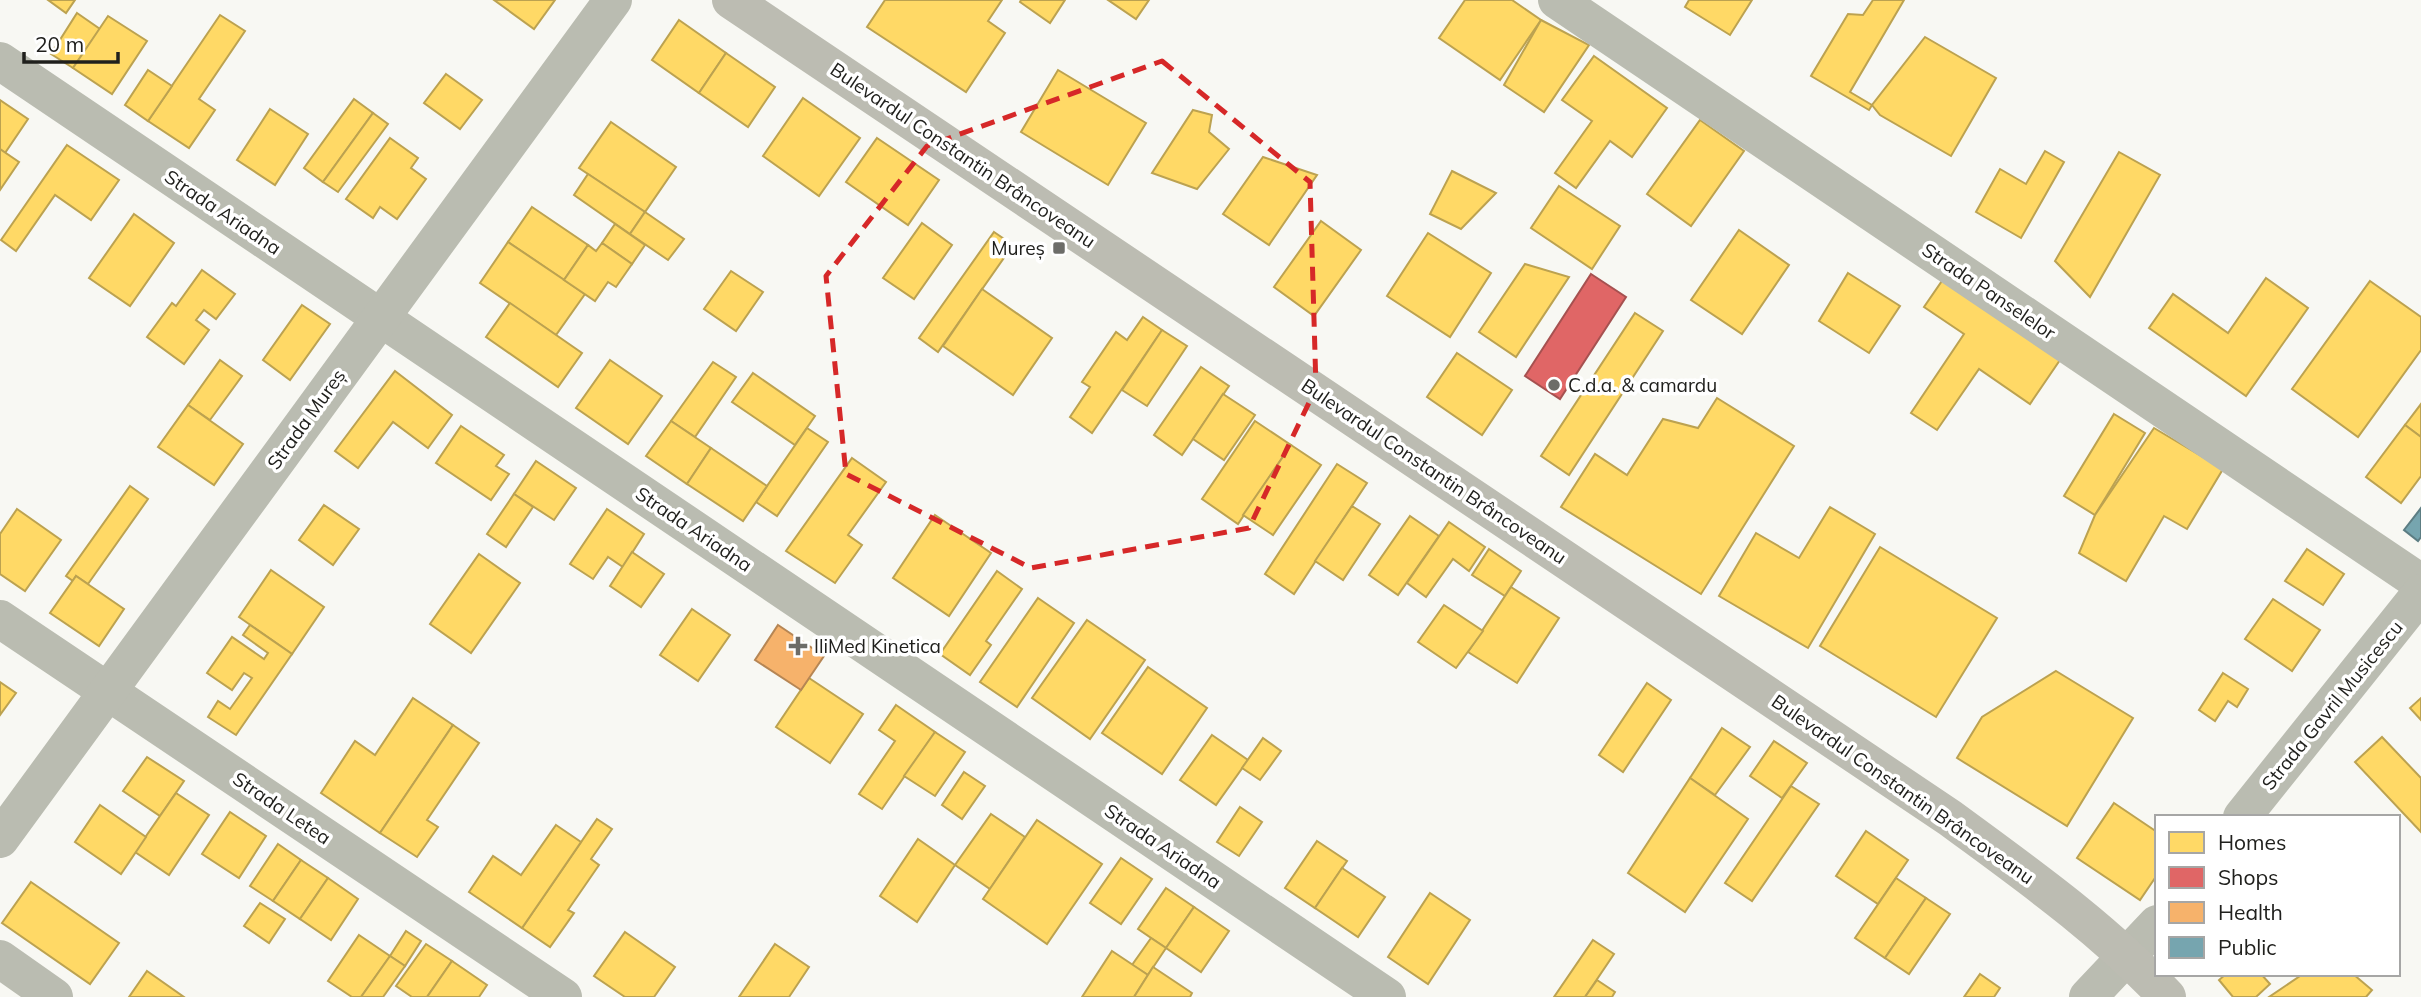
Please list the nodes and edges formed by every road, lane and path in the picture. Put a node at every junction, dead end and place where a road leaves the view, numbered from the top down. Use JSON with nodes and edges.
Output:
{"nodes":[{"id":1,"x":614,"y":0,"type":"edge"},
{"id":2,"x":731,"y":0,"type":"edge"},
{"id":3,"x":1557,"y":0,"type":"edge"},
{"id":4,"x":0,"y":61,"type":"edge"},
{"id":5,"x":380,"y":318,"type":"junction"},
{"id":6,"x":2421,"y":583,"type":"edge"},
{"id":7,"x":2421,"y":593,"type":"edge"},
{"id":8,"x":0,"y":619,"type":"edge"},
{"id":9,"x":107,"y":691,"type":"junction"},
{"id":10,"x":2244,"y":815,"type":"edge"},
{"id":11,"x":0,"y":839,"type":"edge"},
{"id":12,"x":2155,"y":926,"type":"edge"},
{"id":13,"x":2126,"y":954,"type":"junction"},
{"id":14,"x":0,"y":959,"type":"edge"},
{"id":15,"x":54,"y":997,"type":"edge"},
{"id":16,"x":563,"y":997,"type":"edge"},
{"id":17,"x":1387,"y":997,"type":"edge"},
{"id":18,"x":2088,"y":997,"type":"edge"},
{"id":19,"x":2167,"y":997,"type":"edge"}],
"edges":[{"from":1,"to":5,"type":"street","name":"Strada Mureș"},
{"from":2,"to":13,"type":"main road","name":"Bulevardul Constantin Brâncoveanu"},
{"from":3,"to":6,"type":"street","name":"Strada Panselelor"},
{"from":4,"to":5,"type":"street","name":"Strada Ariadna"},
{"from":5,"to":9,"type":"street","name":"Strada Mureș"},
{"from":5,"to":17,"type":"street","name":"Strada Ariadna"},
{"from":7,"to":10,"type":"street","name":"Strada Gavril Musicescu"},
{"from":8,"to":9,"type":"street","name":"Strada Letea"},
{"from":9,"to":11,"type":"street","name":"Strada Mureș"},
{"from":9,"to":16,"type":"street","name":"Strada Letea"},
{"from":12,"to":13,"type":"street"},
{"from":13,"to":18,"type":"street"},
{"from":13,"to":19,"type":"main road","name":"Bulevardul Constantin Brâncoveanu"},
{"from":14,"to":15,"type":"street"}]}
